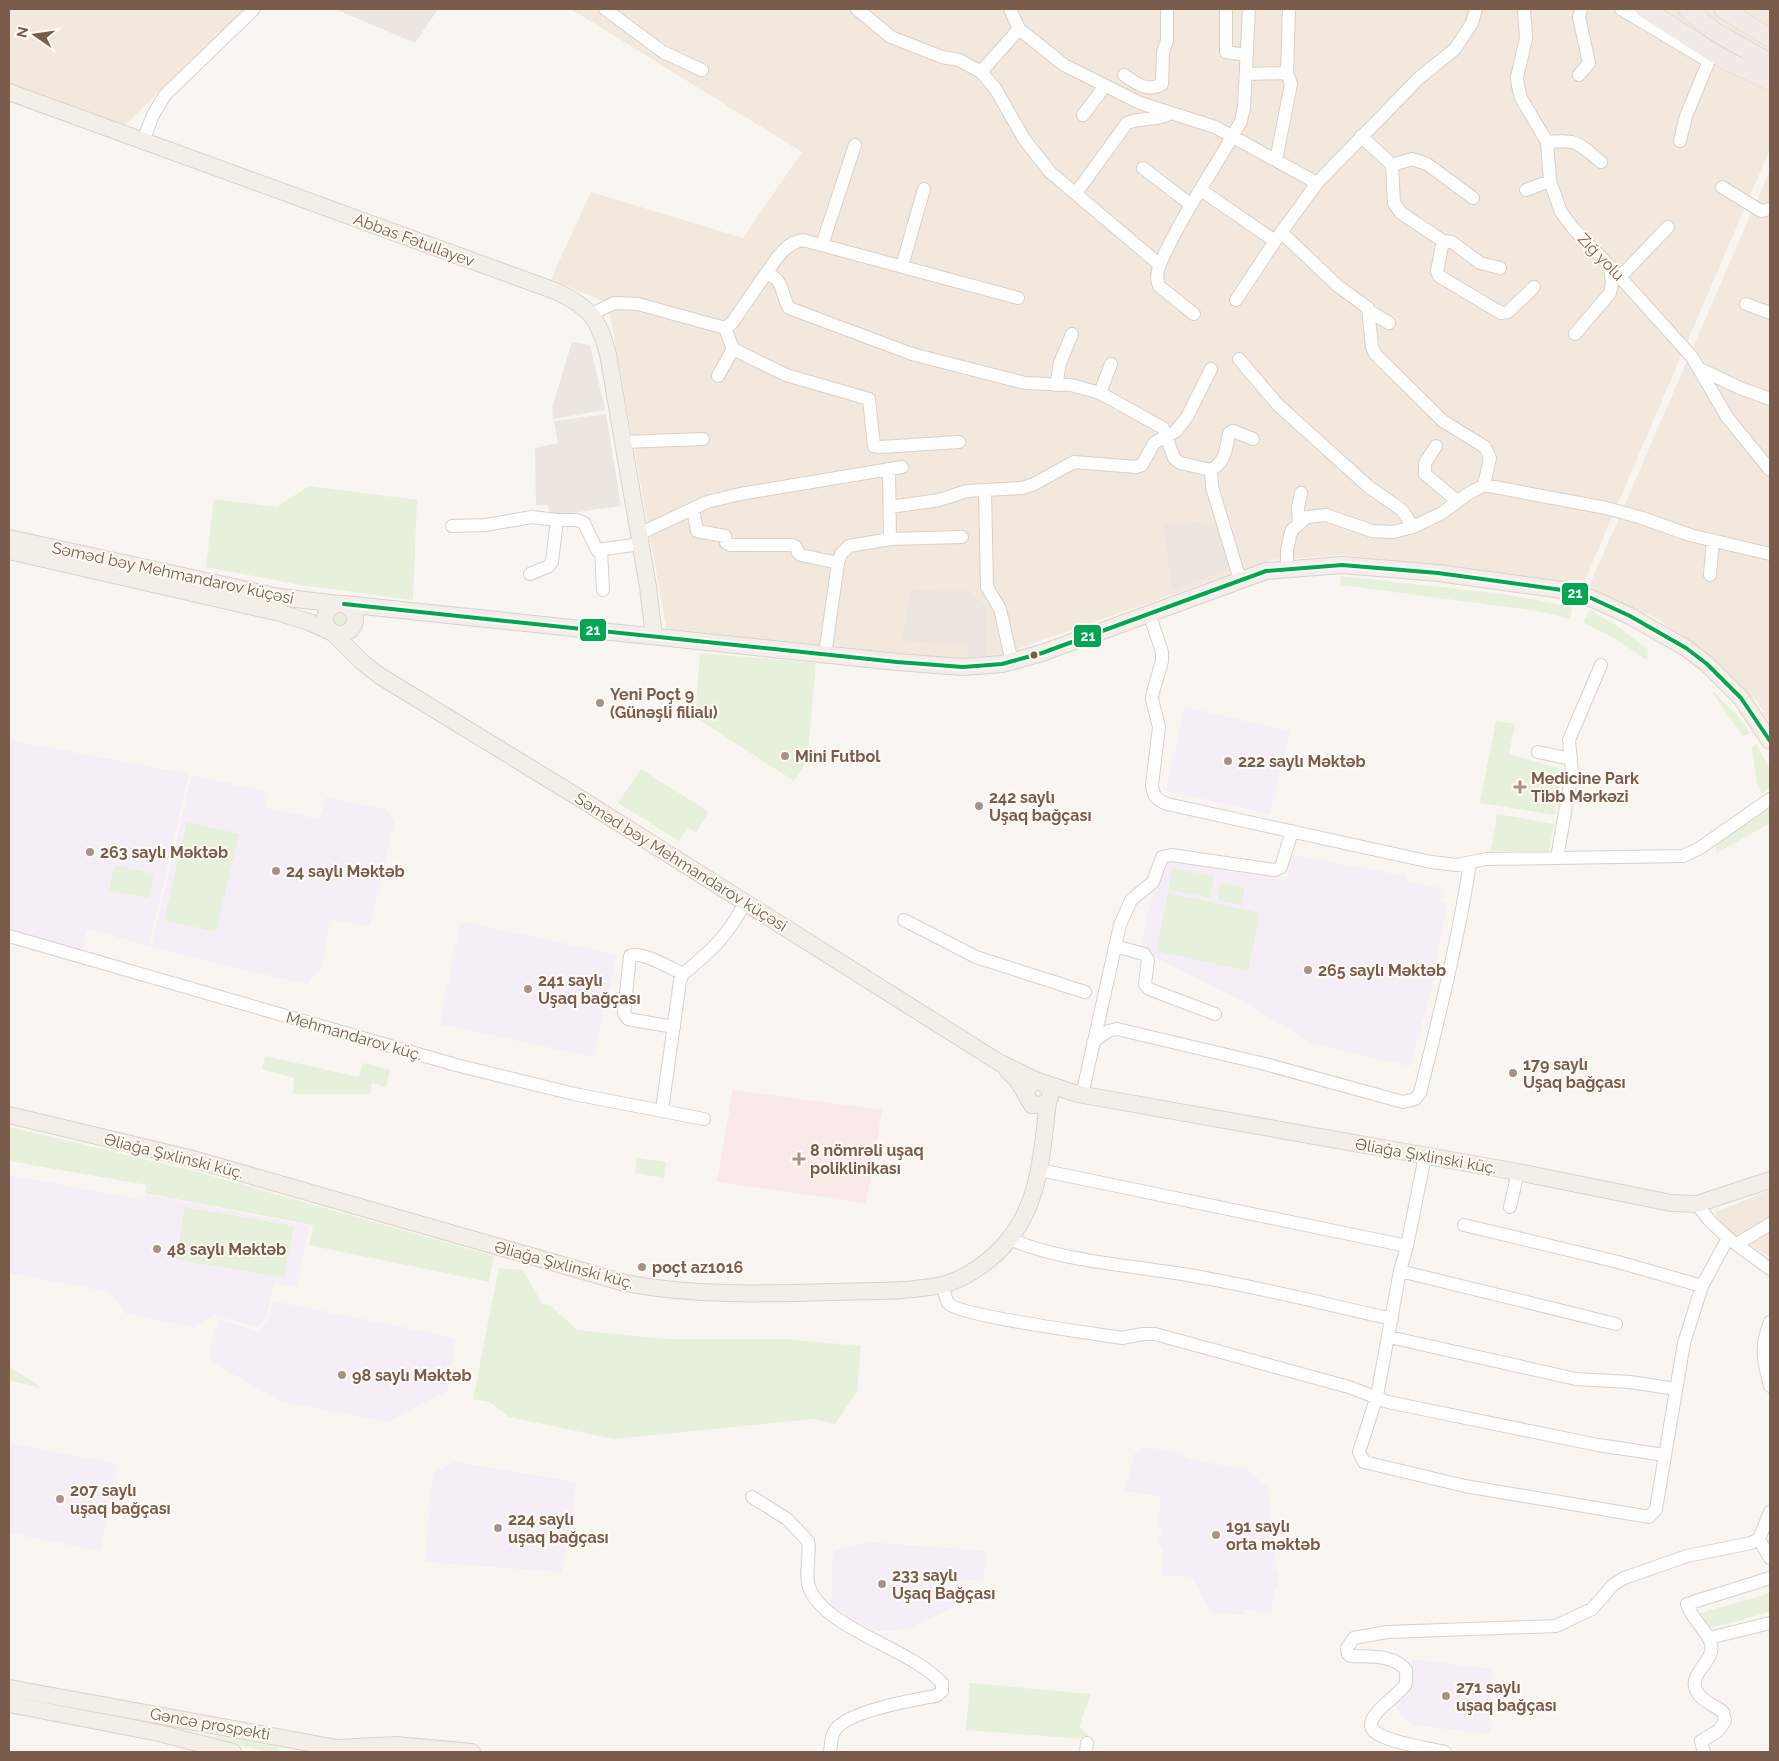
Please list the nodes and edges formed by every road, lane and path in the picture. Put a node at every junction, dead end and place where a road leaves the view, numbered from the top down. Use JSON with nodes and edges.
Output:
{"nodes":[{"id":1,"x":254,"y":9,"type":"edge"},
{"id":2,"x":605,"y":9,"type":"edge"},
{"id":3,"x":857,"y":9,"type":"edge"},
{"id":4,"x":1010,"y":9,"type":"edge"},
{"id":5,"x":1167,"y":9,"type":"edge"},
{"id":6,"x":1226,"y":9,"type":"edge"},
{"id":7,"x":1249,"y":9,"type":"edge"},
{"id":8,"x":1289,"y":9,"type":"edge"},
{"id":9,"x":1476,"y":9,"type":"edge"},
{"id":10,"x":1524,"y":9,"type":"edge"},
{"id":11,"x":1581,"y":9,"type":"edge"},
{"id":12,"x":1621,"y":9,"type":"edge"},
{"id":13,"x":1645,"y":9,"type":"edge"},
{"id":14,"x":1687,"y":9,"type":"edge"},
{"id":15,"x":1723,"y":9,"type":"edge"},
{"id":16,"x":1741,"y":9,"type":"edge"},
{"id":17,"x":1019,"y":29,"type":"junction"},
{"id":18,"x":1770,"y":33,"type":"edge"},
{"id":19,"x":1770,"y":38,"type":"edge"},
{"id":20,"x":1247,"y":55,"type":"junction"},
{"id":21,"x":1770,"y":64,"type":"edge"},
{"id":22,"x":702,"y":70,"type":"dead end"},
{"id":23,"x":981,"y":72,"type":"junction"},
{"id":24,"x":1287,"y":73,"type":"junction"},
{"id":25,"x":1246,"y":74,"type":"junction"},
{"id":26,"x":1579,"y":74,"type":"dead end"},
{"id":27,"x":1124,"y":75,"type":"dead end"},
{"id":28,"x":1770,"y":81,"type":"edge"},
{"id":29,"x":1105,"y":86,"type":"junction"},
{"id":30,"x":9,"y":92,"type":"edge"},
{"id":31,"x":1171,"y":113,"type":"junction"},
{"id":32,"x":1083,"y":115,"type":"dead end"},
{"id":33,"x":1233,"y":136,"type":"junction"},
{"id":34,"x":1361,"y":136,"type":"junction"},
{"id":35,"x":143,"y":141,"type":"junction"},
{"id":36,"x":1680,"y":141,"type":"dead end"},
{"id":37,"x":1547,"y":142,"type":"junction"},
{"id":38,"x":856,"y":145,"type":"dead end"},
{"id":39,"x":1276,"y":160,"type":"junction"},
{"id":40,"x":1601,"y":162,"type":"dead end"},
{"id":41,"x":1392,"y":165,"type":"junction"},
{"id":42,"x":1143,"y":168,"type":"dead end"},
{"id":43,"x":1550,"y":181,"type":"junction"},
{"id":44,"x":1317,"y":183,"type":"junction"},
{"id":45,"x":1722,"y":187,"type":"dead end"},
{"id":46,"x":924,"y":189,"type":"dead end"},
{"id":47,"x":1201,"y":190,"type":"junction"},
{"id":48,"x":1526,"y":190,"type":"dead end"},
{"id":49,"x":1076,"y":193,"type":"junction"},
{"id":50,"x":1473,"y":198,"type":"dead end"},
{"id":51,"x":1191,"y":205,"type":"junction"},
{"id":52,"x":1770,"y":209,"type":"edge"},
{"id":53,"x":1668,"y":227,"type":"dead end"},
{"id":54,"x":1278,"y":237,"type":"junction"},
{"id":55,"x":1443,"y":241,"type":"junction"},
{"id":56,"x":822,"y":244,"type":"junction"},
{"id":57,"x":1160,"y":265,"type":"junction"},
{"id":58,"x":902,"y":266,"type":"junction"},
{"id":59,"x":1610,"y":267,"type":"junction"},
{"id":60,"x":1500,"y":268,"type":"dead end"},
{"id":61,"x":765,"y":274,"type":"junction"},
{"id":62,"x":1620,"y":277,"type":"junction"},
{"id":63,"x":1534,"y":287,"type":"dead end"},
{"id":64,"x":1018,"y":298,"type":"dead end"},
{"id":65,"x":1236,"y":300,"type":"dead end"},
{"id":66,"x":1746,"y":304,"type":"dead end"},
{"id":67,"x":1369,"y":310,"type":"junction"},
{"id":68,"x":592,"y":314,"type":"junction"},
{"id":69,"x":1194,"y":314,"type":"dead end"},
{"id":70,"x":1770,"y":314,"type":"edge"},
{"id":71,"x":1389,"y":323,"type":"dead end"},
{"id":72,"x":725,"y":328,"type":"junction"},
{"id":73,"x":1072,"y":334,"type":"dead end"},
{"id":74,"x":1576,"y":334,"type":"dead end"},
{"id":75,"x":733,"y":349,"type":"junction"},
{"id":76,"x":1239,"y":359,"type":"dead end"},
{"id":77,"x":1111,"y":364,"type":"dead end"},
{"id":78,"x":1212,"y":369,"type":"dead end"},
{"id":79,"x":1700,"y":369,"type":"junction"},
{"id":80,"x":718,"y":376,"type":"dead end"},
{"id":81,"x":1056,"y":385,"type":"junction"},
{"id":82,"x":1100,"y":393,"type":"junction"},
{"id":83,"x":1770,"y":398,"type":"edge"},
{"id":84,"x":1168,"y":436,"type":"junction"},
{"id":85,"x":703,"y":439,"type":"dead end"},
{"id":86,"x":1252,"y":439,"type":"dead end"},
{"id":87,"x":622,"y":442,"type":"junction"},
{"id":88,"x":959,"y":442,"type":"dead end"},
{"id":89,"x":1436,"y":446,"type":"dead end"},
{"id":90,"x":902,"y":467,"type":"dead end"},
{"id":91,"x":889,"y":470,"type":"junction"},
{"id":92,"x":1211,"y":470,"type":"junction"},
{"id":93,"x":1770,"y":470,"type":"edge"},
{"id":94,"x":1484,"y":485,"type":"junction"},
{"id":95,"x":984,"y":491,"type":"junction"},
{"id":96,"x":1301,"y":493,"type":"dead end"},
{"id":97,"x":1457,"y":501,"type":"junction"},
{"id":98,"x":890,"y":507,"type":"junction"},
{"id":99,"x":693,"y":509,"type":"junction"},
{"id":100,"x":557,"y":520,"type":"junction"},
{"id":101,"x":1299,"y":523,"type":"junction"},
{"id":102,"x":452,"y":526,"type":"dead end"},
{"id":103,"x":1412,"y":526,"type":"junction"},
{"id":104,"x":962,"y":537,"type":"dead end"},
{"id":105,"x":9,"y":538,"type":"edge"},
{"id":106,"x":640,"y":539,"type":"junction"},
{"id":107,"x":890,"y":539,"type":"junction"},
{"id":108,"x":1713,"y":540,"type":"junction"},
{"id":109,"x":601,"y":550,"type":"junction"},
{"id":110,"x":9,"y":551,"type":"edge"},
{"id":111,"x":1770,"y":554,"type":"edge"},
{"id":112,"x":838,"y":563,"type":"junction"},
{"id":113,"x":1287,"y":569,"type":"junction"},
{"id":114,"x":530,"y":574,"type":"dead end"},
{"id":115,"x":1710,"y":575,"type":"dead end"},
{"id":116,"x":1240,"y":580,"type":"junction"},
{"id":117,"x":604,"y":590,"type":"dead end"},
{"id":118,"x":341,"y":604,"type":"junction"},
{"id":119,"x":395,"y":608,"type":"junction"},
{"id":120,"x":1149,"y":613,"type":"junction"},
{"id":121,"x":355,"y":624,"type":"junction"},
{"id":122,"x":333,"y":633,"type":"junction"},
{"id":123,"x":654,"y":636,"type":"junction"},
{"id":124,"x":825,"y":655,"type":"junction"},
{"id":125,"x":362,"y":662,"type":"junction"},
{"id":126,"x":1012,"y":662,"type":"junction"},
{"id":127,"x":1600,"y":665,"type":"dead end"},
{"id":128,"x":1770,"y":741,"type":"edge"},
{"id":129,"x":1538,"y":752,"type":"dead end"},
{"id":130,"x":1571,"y":759,"type":"junction"},
{"id":131,"x":1770,"y":799,"type":"edge"},
{"id":132,"x":1292,"y":832,"type":"junction"},
{"id":133,"x":1558,"y":858,"type":"junction"},
{"id":134,"x":1470,"y":863,"type":"junction"},
{"id":135,"x":745,"y":902,"type":"junction"},
{"id":136,"x":904,"y":920,"type":"dead end"},
{"id":137,"x":9,"y":936,"type":"edge"},
{"id":138,"x":1115,"y":946,"type":"junction"},
{"id":139,"x":683,"y":974,"type":"junction"},
{"id":140,"x":1085,"y":992,"type":"dead end"},
{"id":141,"x":1215,"y":1014,"type":"dead end"},
{"id":142,"x":674,"y":1027,"type":"junction"},
{"id":143,"x":1093,"y":1042,"type":"junction"},
{"id":144,"x":1000,"y":1063,"type":"junction"},
{"id":145,"x":1042,"y":1082,"type":"junction"},
{"id":146,"x":1080,"y":1095,"type":"junction"},
{"id":147,"x":1028,"y":1098,"type":"junction"},
{"id":148,"x":1048,"y":1101,"type":"junction"},
{"id":149,"x":662,"y":1110,"type":"junction"},
{"id":150,"x":9,"y":1116,"type":"edge"},
{"id":151,"x":704,"y":1119,"type":"dead end"},
{"id":152,"x":1044,"y":1135,"type":"junction"},
{"id":153,"x":1425,"y":1156,"type":"junction"},
{"id":154,"x":1040,"y":1170,"type":"junction"},
{"id":155,"x":1518,"y":1172,"type":"junction"},
{"id":156,"x":1770,"y":1180,"type":"edge"},
{"id":157,"x":1697,"y":1204,"type":"junction"},
{"id":158,"x":1510,"y":1207,"type":"dead end"},
{"id":159,"x":1770,"y":1224,"type":"edge"},
{"id":160,"x":1464,"y":1225,"type":"dead end"},
{"id":161,"x":1010,"y":1238,"type":"junction"},
{"id":162,"x":1732,"y":1241,"type":"junction"},
{"id":163,"x":1407,"y":1246,"type":"junction"},
{"id":164,"x":1770,"y":1269,"type":"edge"},
{"id":165,"x":1400,"y":1271,"type":"junction"},
{"id":166,"x":943,"y":1284,"type":"junction"},
{"id":167,"x":1702,"y":1286,"type":"junction"},
{"id":168,"x":1392,"y":1319,"type":"junction"},
{"id":169,"x":1770,"y":1322,"type":"edge"},
{"id":170,"x":1616,"y":1324,"type":"dead end"},
{"id":171,"x":1389,"y":1337,"type":"junction"},
{"id":172,"x":1770,"y":1386,"type":"edge"},
{"id":173,"x":1676,"y":1389,"type":"junction"},
{"id":174,"x":1377,"y":1396,"type":"junction"},
{"id":175,"x":1665,"y":1455,"type":"junction"},
{"id":176,"x":752,"y":1497,"type":"dead end"},
{"id":177,"x":1770,"y":1512,"type":"edge"},
{"id":178,"x":1759,"y":1539,"type":"junction"},
{"id":179,"x":1770,"y":1558,"type":"edge"},
{"id":180,"x":1770,"y":1578,"type":"edge"},
{"id":181,"x":1770,"y":1623,"type":"edge"},
{"id":182,"x":1709,"y":1638,"type":"junction"},
{"id":183,"x":9,"y":1688,"type":"edge"},
{"id":184,"x":9,"y":1704,"type":"edge"},
{"id":185,"x":342,"y":1750,"type":"edge"},
{"id":186,"x":233,"y":1752,"type":"edge"},
{"id":187,"x":302,"y":1752,"type":"edge"},
{"id":188,"x":472,"y":1752,"type":"edge"},
{"id":189,"x":830,"y":1752,"type":"edge"},
{"id":190,"x":1445,"y":1752,"type":"edge"},
{"id":191,"x":1704,"y":1752,"type":"edge"}],
"edges":[{"from":1,"to":35,"type":"street"},
{"from":2,"to":22,"type":"street"},
{"from":3,"to":23,"type":"street"},
{"from":4,"to":17,"type":"street"},
{"from":5,"to":27,"type":"street"},
{"from":6,"to":20,"type":"street"},
{"from":7,"to":20,"type":"street"},
{"from":8,"to":24,"type":"street"},
{"from":9,"to":34,"type":"street"},
{"from":10,"to":37,"type":"street","name":"Zığ yolu"},
{"from":11,"to":26,"type":"street"},
{"from":12,"to":36,"type":"street"},
{"from":13,"to":28,"type":"highway"},
{"from":14,"to":21,"type":"highway"},
{"from":15,"to":19,"type":"highway"},
{"from":16,"to":18,"type":"highway"},
{"from":17,"to":23,"type":"street"},
{"from":17,"to":29,"type":"street"},
{"from":20,"to":25,"type":"street"},
{"from":23,"to":49,"type":"street"},
{"from":24,"to":25,"type":"street"},
{"from":24,"to":39,"type":"street"},
{"from":25,"to":33,"type":"street"},
{"from":29,"to":31,"type":"street"},
{"from":29,"to":32,"type":"street"},
{"from":30,"to":35,"type":"main road","name":"Abbas Fətullayev"},
{"from":31,"to":33,"type":"street"},
{"from":31,"to":49,"type":"street"},
{"from":33,"to":39,"type":"street"},
{"from":33,"to":47,"type":"street"},
{"from":34,"to":41,"type":"street"},
{"from":34,"to":44,"type":"street"},
{"from":35,"to":68,"type":"main road","name":"Abbas Fətullayev"},
{"from":37,"to":40,"type":"street"},
{"from":37,"to":43,"type":"street","name":"Zığ yolu"},
{"from":38,"to":56,"type":"street"},
{"from":39,"to":44,"type":"street"},
{"from":41,"to":50,"type":"street"},
{"from":41,"to":55,"type":"street"},
{"from":42,"to":51,"type":"street"},
{"from":43,"to":48,"type":"street"},
{"from":43,"to":59,"type":"street","name":"Zığ yolu"},
{"from":44,"to":54,"type":"street"},
{"from":45,"to":52,"type":"street"},
{"from":46,"to":58,"type":"street"},
{"from":47,"to":51,"type":"street"},
{"from":47,"to":54,"type":"street"},
{"from":49,"to":57,"type":"street"},
{"from":51,"to":57,"type":"street"},
{"from":53,"to":62,"type":"street"},
{"from":54,"to":65,"type":"street"},
{"from":54,"to":67,"type":"street"},
{"from":55,"to":60,"type":"street"},
{"from":55,"to":63,"type":"street"},
{"from":56,"to":58,"type":"street"},
{"from":56,"to":61,"type":"street"},
{"from":57,"to":69,"type":"street"},
{"from":58,"to":64,"type":"street"},
{"from":59,"to":62,"type":"street","name":"Zığ yolu"},
{"from":59,"to":74,"type":"street"},
{"from":61,"to":72,"type":"street"},
{"from":61,"to":81,"type":"street"},
{"from":62,"to":79,"type":"street","name":"Zığ yolu"},
{"from":66,"to":70,"type":"street"},
{"from":67,"to":71,"type":"street"},
{"from":67,"to":94,"type":"street"},
{"from":68,"to":72,"type":"street"},
{"from":68,"to":87,"type":"main road","name":"Abbas Fətullayev"},
{"from":72,"to":75,"type":"street"},
{"from":73,"to":81,"type":"street"},
{"from":75,"to":80,"type":"street"},
{"from":75,"to":88,"type":"street"},
{"from":76,"to":103,"type":"street"},
{"from":77,"to":82,"type":"street"},
{"from":78,"to":84,"type":"street"},
{"from":79,"to":83,"type":"street"},
{"from":79,"to":93,"type":"street","name":"Zığ yolu"},
{"from":81,"to":82,"type":"street"},
{"from":82,"to":84,"type":"street"},
{"from":84,"to":92,"type":"street"},
{"from":84,"to":95,"type":"street"},
{"from":85,"to":87,"type":"street"},
{"from":86,"to":92,"type":"street"},
{"from":87,"to":106,"type":"main road","name":"Abbas Fətullayev"},
{"from":89,"to":97,"type":"street"},
{"from":90,"to":91,"type":"street"},
{"from":91,"to":98,"type":"street"},
{"from":91,"to":99,"type":"street"},
{"from":92,"to":116,"type":"street"},
{"from":94,"to":97,"type":"street"},
{"from":94,"to":108,"type":"street"},
{"from":95,"to":98,"type":"street"},
{"from":95,"to":126,"type":"street"},
{"from":96,"to":101,"type":"street"},
{"from":97,"to":103,"type":"street"},
{"from":98,"to":107,"type":"street"},
{"from":99,"to":106,"type":"street"},
{"from":99,"to":112,"type":"street"},
{"from":100,"to":102,"type":"street"},
{"from":100,"to":109,"type":"street"},
{"from":100,"to":114,"type":"street"},
{"from":101,"to":103,"type":"street"},
{"from":101,"to":113,"type":"street"},
{"from":104,"to":107,"type":"street"},
{"from":105,"to":118,"type":"main road","name":"Səməd bəy Mehmandarov küçəsi"},
{"from":106,"to":109,"type":"street"},
{"from":106,"to":123,"type":"main road","name":"Abbas Fətullayev"},
{"from":107,"to":112,"type":"street"},
{"from":108,"to":111,"type":"street"},
{"from":108,"to":115,"type":"street"},
{"from":109,"to":117,"type":"street"},
{"from":110,"to":122,"type":"main road","name":"Səməd bəy Mehmandarov küçəsi"},
{"from":112,"to":124,"type":"street"},
{"from":113,"to":116,"type":"main road","name":"Səməd bəy Mehmandarov küçəsi"},
{"from":113,"to":128,"type":"main road","name":"Səməd bəy Mehmandarov küçəsi"},
{"from":116,"to":120,"type":"main road","name":"Səməd bəy Mehmandarov küçəsi"},
{"from":118,"to":119,"type":"main road","name":"Səməd bəy Mehmandarov küçəsi"},
{"from":118,"to":121,"type":"main road"},
{"from":118,"to":122,"type":"main road"},
{"from":119,"to":121,"type":"main road"},
{"from":119,"to":123,"type":"main road","name":"Səməd bəy Mehmandarov küçəsi"},
{"from":120,"to":126,"type":"main road","name":"Səməd bəy Mehmandarov küçəsi"},
{"from":120,"to":132,"type":"street"},
{"from":121,"to":122,"type":"main road"},
{"from":121,"to":125,"type":"main road"},
{"from":122,"to":125,"type":"main road","name":"Səməd bəy Mehmandarov küçəsi"},
{"from":123,"to":124,"type":"main road","name":"Səməd bəy Mehmandarov küçəsi"},
{"from":124,"to":126,"type":"main road","name":"Səməd bəy Mehmandarov küçəsi"},
{"from":125,"to":135,"type":"main road","name":"Səməd bəy Mehmandarov küçəsi"},
{"from":127,"to":130,"type":"street"},
{"from":129,"to":130,"type":"street"},
{"from":130,"to":133,"type":"street"},
{"from":131,"to":133,"type":"street"},
{"from":132,"to":134,"type":"street"},
{"from":132,"to":138,"type":"street"},
{"from":133,"to":134,"type":"street"},
{"from":134,"to":143,"type":"street"},
{"from":135,"to":139,"type":"street"},
{"from":135,"to":144,"type":"main road","name":"Səməd bəy Mehmandarov küçəsi"},
{"from":136,"to":140,"type":"street"},
{"from":137,"to":149,"type":"street","name":"Mehmandarov küç."},
{"from":138,"to":141,"type":"street"},
{"from":138,"to":143,"type":"street"},
{"from":139,"to":142,"type":"street"},
{"from":139,"to":142,"type":"street"},
{"from":142,"to":149,"type":"street"},
{"from":143,"to":146,"type":"street"},
{"from":144,"to":145,"type":"main road"},
{"from":144,"to":147,"type":"main road"},
{"from":145,"to":146,"type":"main road"},
{"from":145,"to":147,"type":"main road"},
{"from":145,"to":148,"type":"main road"},
{"from":146,"to":148,"type":"main road"},
{"from":146,"to":153,"type":"main road","name":"Əliağa Şıxlinski küç."},
{"from":147,"to":148,"type":"main road"},
{"from":147,"to":152,"type":"main road"},
{"from":148,"to":152,"type":"main road","name":"Əliağa Şıxlinski küç."},
{"from":149,"to":151,"type":"street","name":"Mehmandarov küç."},
{"from":150,"to":166,"type":"main road","name":"Əliağa Şıxlinski küç."},
{"from":152,"to":154,"type":"main road","name":"Əliağa Şıxlinski küç."},
{"from":153,"to":155,"type":"main road","name":"Əliağa Şıxlinski küç."},
{"from":153,"to":163,"type":"street"},
{"from":154,"to":161,"type":"main road","name":"Əliağa Şıxlinski küç."},
{"from":154,"to":163,"type":"street"},
{"from":155,"to":157,"type":"main road","name":"Əliağa Şıxlinski küç."},
{"from":155,"to":158,"type":"street"},
{"from":156,"to":157,"type":"main road","name":"Əliağa Şıxlinski küç."},
{"from":157,"to":162,"type":"street"},
{"from":159,"to":162,"type":"street"},
{"from":160,"to":167,"type":"street"},
{"from":161,"to":166,"type":"main road","name":"Əliağa Şıxlinski küç."},
{"from":161,"to":168,"type":"street"},
{"from":162,"to":164,"type":"street"},
{"from":162,"to":167,"type":"street"},
{"from":163,"to":165,"type":"street"},
{"from":165,"to":168,"type":"street"},
{"from":165,"to":170,"type":"street"},
{"from":166,"to":174,"type":"street"},
{"from":167,"to":173,"type":"street"},
{"from":168,"to":171,"type":"street"},
{"from":169,"to":172,"type":"street"},
{"from":171,"to":173,"type":"street"},
{"from":171,"to":174,"type":"street"},
{"from":173,"to":175,"type":"street"},
{"from":174,"to":175,"type":"street"},
{"from":174,"to":175,"type":"street"},
{"from":176,"to":189,"type":"street"},
{"from":177,"to":178,"type":"street"},
{"from":178,"to":179,"type":"street"},
{"from":178,"to":190,"type":"street"},
{"from":180,"to":182,"type":"street"},
{"from":181,"to":182,"type":"street"},
{"from":182,"to":191,"type":"street"},
{"from":183,"to":185,"type":"main road","name":"Gəncə prospekti"},
{"from":184,"to":186,"type":"main road","name":"Gəncə prospekti"},
{"from":185,"to":187,"type":"main road"},
{"from":185,"to":188,"type":"main road","name":"Gəncə prospekti"}]}
